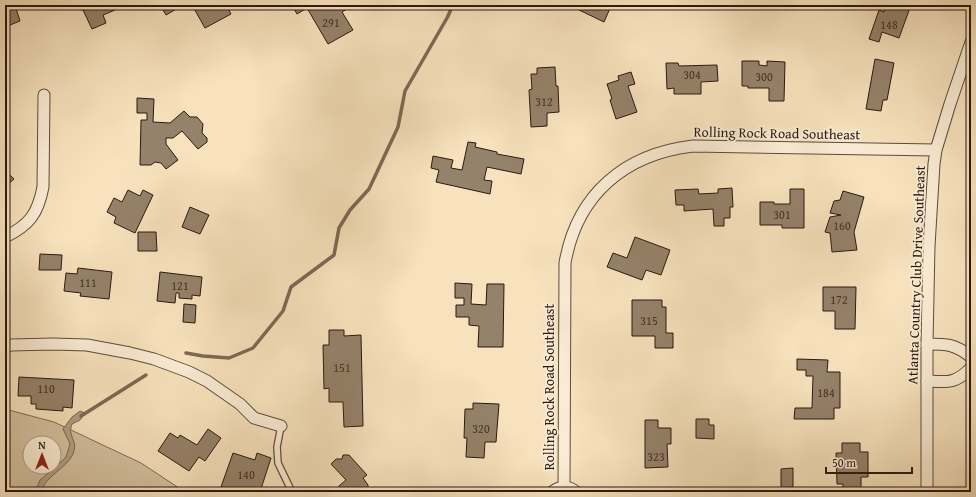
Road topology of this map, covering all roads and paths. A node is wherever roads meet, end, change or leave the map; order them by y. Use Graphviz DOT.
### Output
graph roads {
  1 [pos="971,42"];
  2 [pos="44,95"];
  3 [pos="936,150"];
  4 [pos="5,237"];
  5 [pos="927,344"];
  6 [pos="5,347"];
  7 [pos="971,357"];
  8 [pos="971,368"];
  9 [pos="927,382"];
  10 [pos="281,426"];
  11 [pos="564,486"];
  12 [pos="292,492"];
  13 [pos="552,492"];
  14 [pos="576,492"];
  15 [pos="928,492"];
  1 -- 3 [label="street, Atlanta Country Club Drive Southeast"];
  2 -- 4 [label="street"];
  3 -- 5 [label="street, Atlanta Country Club Drive Southeast"];
  3 -- 11 [label="street, Rolling Rock Road Southeast"];
  5 -- 7 [label="street"];
  5 -- 9 [label="street, Atlanta Country Club Drive Southeast"];
  6 -- 10 [label="street"];
  8 -- 9 [label="street"];
  9 -- 15 [label="street, Atlanta Country Club Drive Southeast"];
  10 -- 12 [label="lane"];
  11 -- 13 [label="street, Rolling Rock Road Southeast"];
  11 -- 14 [label="street, Rolling Rock Road Southeast"];
}
